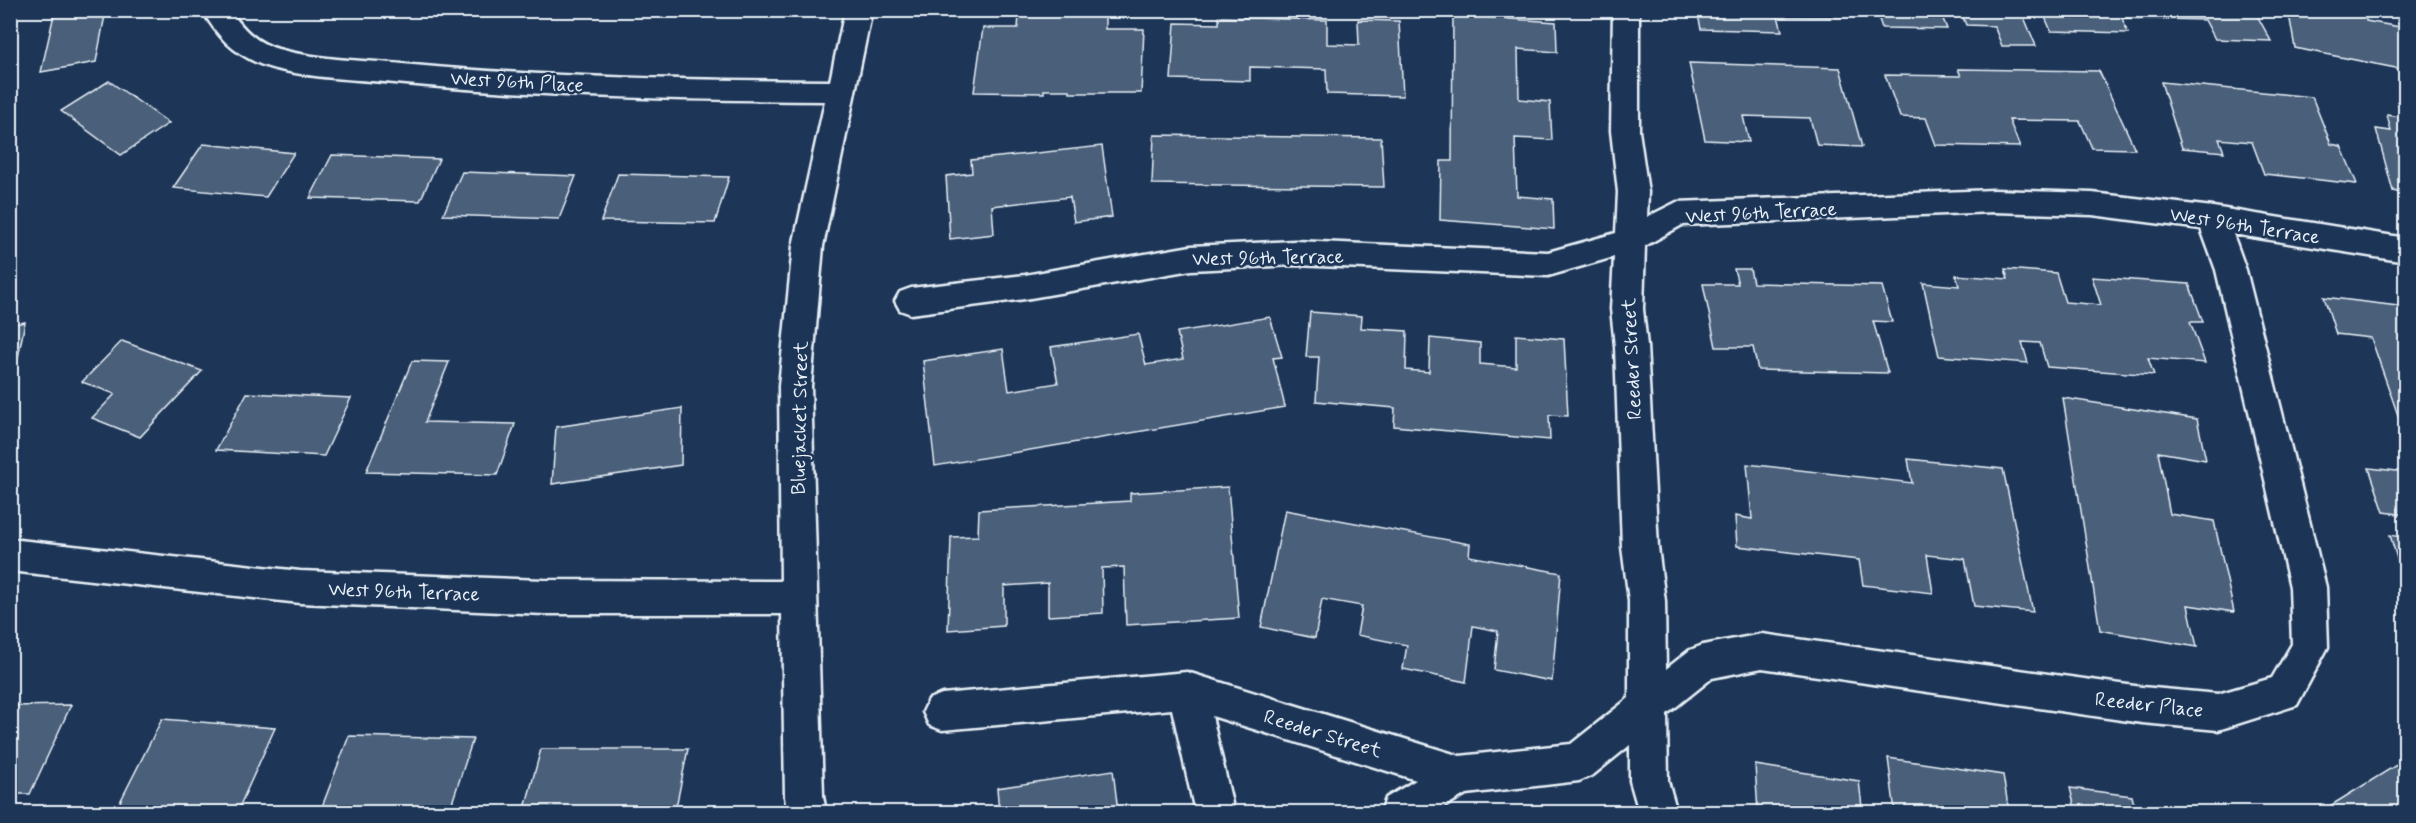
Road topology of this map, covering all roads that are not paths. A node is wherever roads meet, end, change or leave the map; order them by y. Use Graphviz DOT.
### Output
graph roads {
  1 [pos="215,10"];
  2 [pos="859,10"];
  3 [pos="1626,10"];
  4 [pos="839,91"];
  5 [pos="2213,219"];
  6 [pos="1629,241"];
  7 [pos="2406,250"];
  8 [pos="911,301"];
  9 [pos="10,555"];
  10 [pos="800,598"];
  11 [pos="1186,690"];
  12 [pos="1649,707"];
  13 [pos="942,712"];
  14 [pos="1460,775"];
  15 [pos="803,807"];
  16 [pos="1214,813"];
  17 [pos="1400,813"];
  18 [pos="1658,813"];
  1 -- 4 [label="street, West 96th Place"];
  2 -- 4 [label="street, Bluejacket Street"];
  3 -- 6 [label="street, Reeder Street"];
  4 -- 10 [label="street, Bluejacket Street"];
  5 -- 6 [label="street, West 96th Terrace"];
  5 -- 7 [label="street, West 96th Terrace"];
  5 -- 12 [label="street, Reeder Place"];
  6 -- 8 [label="street, West 96th Terrace"];
  6 -- 12 [label="street, Reeder Street"];
  9 -- 10 [label="street, West 96th Terrace"];
  10 -- 15 [label="street, Bluejacket Street"];
  11 -- 13 [label="street, Reeder Street"];
  11 -- 14 [label="street, Reeder Street"];
  11 -- 16 [label="street"];
  12 -- 14 [label="street, Reeder Street"];
  12 -- 18 [label="street, Reeder Street"];
  14 -- 17 [label="street, Reeder Street"];
}
